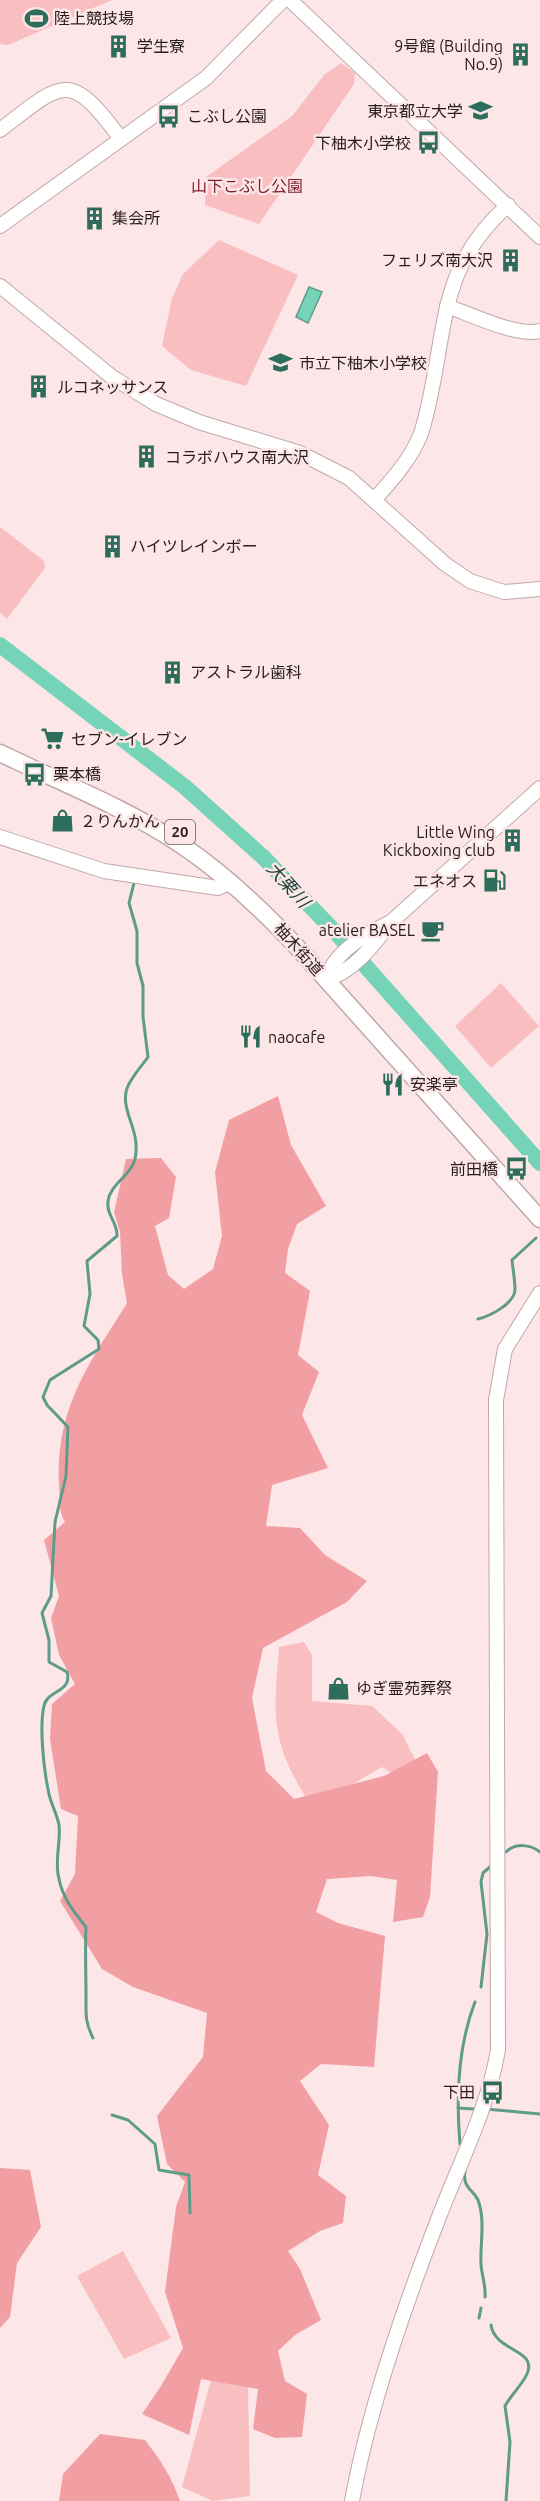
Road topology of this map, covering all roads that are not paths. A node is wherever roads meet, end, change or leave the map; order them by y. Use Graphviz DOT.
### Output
graph roads {
  1 [pos="283,0"];
  2 [pos="290,0"];
  3 [pos="0,130"];
  4 [pos="122,139"];
  5 [pos="508,205"];
  6 [pos="0,226"];
  7 [pos="540,237"];
  8 [pos="0,286"];
  9 [pos="447,306"];
  10 [pos="540,331"];
  11 [pos="375,499"];
  12 [pos="540,589"];
  13 [pos="0,741"];
  14 [pos="0,753"];
  15 [pos="540,788"];
  16 [pos="0,837"];
  17 [pos="231,882"];
  18 [pos="331,974"];
  19 [pos="540,1203"];
  20 [pos="540,1219"];
  21 [pos="540,1293"];
  22 [pos="352,2501"];
  1 -- 4 [label="street"];
  2 -- 5 [label="street"];
  3 -- 4 [label="street"];
  4 -- 6 [label="street"];
  5 -- 7 [label="street"];
  5 -- 9 [label="street"];
  8 -- 11 [label="street"];
  9 -- 10 [label="street"];
  9 -- 11 [label="street"];
  11 -- 12 [label="street"];
  13 -- 18 [label="main road, 柚木街道 / 20"];
  14 -- 17 [label="main road, 柚木街道 / 20"];
  15 -- 18 [label="street"];
  16 -- 17 [label="street"];
  17 -- 18 [label="main road, 柚木街道 / 20"];
  18 -- 19 [label="main road, 柚木街道 / 20"];
  18 -- 20 [label="main road, 柚木街道 / 20"];
  21 -- 22 [label="street"];
}
